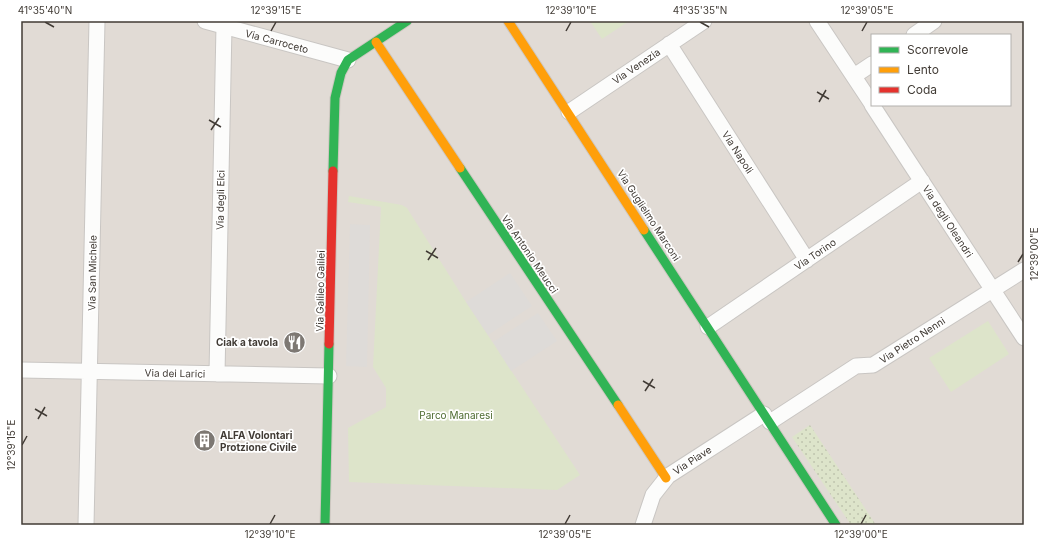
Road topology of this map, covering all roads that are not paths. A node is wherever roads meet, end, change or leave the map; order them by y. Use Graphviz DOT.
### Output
graph roads {
  1 [pos="97,21"];
  2 [pos="205,21"];
  3 [pos="407,21"];
  4 [pos="508,21"];
  5 [pos="704,21"];
  6 [pos="817,21"];
  7 [pos="934,21"];
  8 [pos="224,26"];
  9 [pos="915,34"];
  10 [pos="376,42"];
  11 [pos="669,44"];
  12 [pos="348,60"];
  13 [pos="871,65"];
  14 [pos="854,76"];
  15 [pos="871,103"];
  16 [pos="873,106"];
  17 [pos="569,112"];
  18 [pos="922,181"];
  19 [pos="807,260"];
  20 [pos="1024,270"];
  21 [pos="992,289"];
  22 [pos="708,327"];
  23 [pos="1024,338"];
  24 [pos="21,370"];
  25 [pos="90,372"];
  26 [pos="217,374"];
  27 [pos="329,376"];
  28 [pos="766,418"];
  29 [pos="666,478"];
  30 [pos="86,525"];
  31 [pos="325,525"];
  32 [pos="643,525"];
  33 [pos="836,525"];
  1 -- 25 [label="street, Via San Michele"];
  2 -- 8 [label="street, Via Carroceto"];
  3 -- 10 [label="street"];
  4 -- 17 [label="street, Via Guglielmo Marconi"];
  5 -- 11 [label="street, Via Venezia"];
  6 -- 14 [label="street, Via degli Oleandri"];
  7 -- 9 [label="street"];
  8 -- 12 [label="street, Via Carroceto"];
  8 -- 26 [label="street, Via degli Elci"];
  10 -- 12 [label="street"];
  10 -- 29 [label="street, Via Antonio Meucci"];
  11 -- 17 [label="street, Via Venezia"];
  11 -- 19 [label="street, Via Napoli"];
  12 -- 27 [label="street, Via Galileo Galilei"];
  13 -- 14 [label="street"];
  14 -- 15 [label="street, Via degli Oleandri"];
  16 -- 18 [label="street, Via degli Oleandri"];
  17 -- 22 [label="street, Via Guglielmo Marconi"];
  18 -- 19 [label="street, Via Torino"];
  18 -- 21 [label="street, Via degli Oleandri"];
  19 -- 22 [label="street, Via Torino"];
  20 -- 21 [label="street, Via Pietro Nenni"];
  21 -- 23 [label="street, Via degli Oleandri"];
  21 -- 28 [label="street, Via Pietro Nenni"];
  22 -- 28 [label="street, Via Guglielmo Marconi"];
  24 -- 25 [label="street, Via dei Larici"];
  25 -- 26 [label="street, Via dei Larici"];
  25 -- 30 [label="street, Via San Michele"];
  26 -- 27 [label="street, Via dei Larici"];
  27 -- 31 [label="street, Via Galileo Galilei"];
  28 -- 29 [label="street, Via Piave"];
  28 -- 33 [label="street, Via Guglielmo Marconi"];
  29 -- 32 [label="street, Via Piave"];
}
